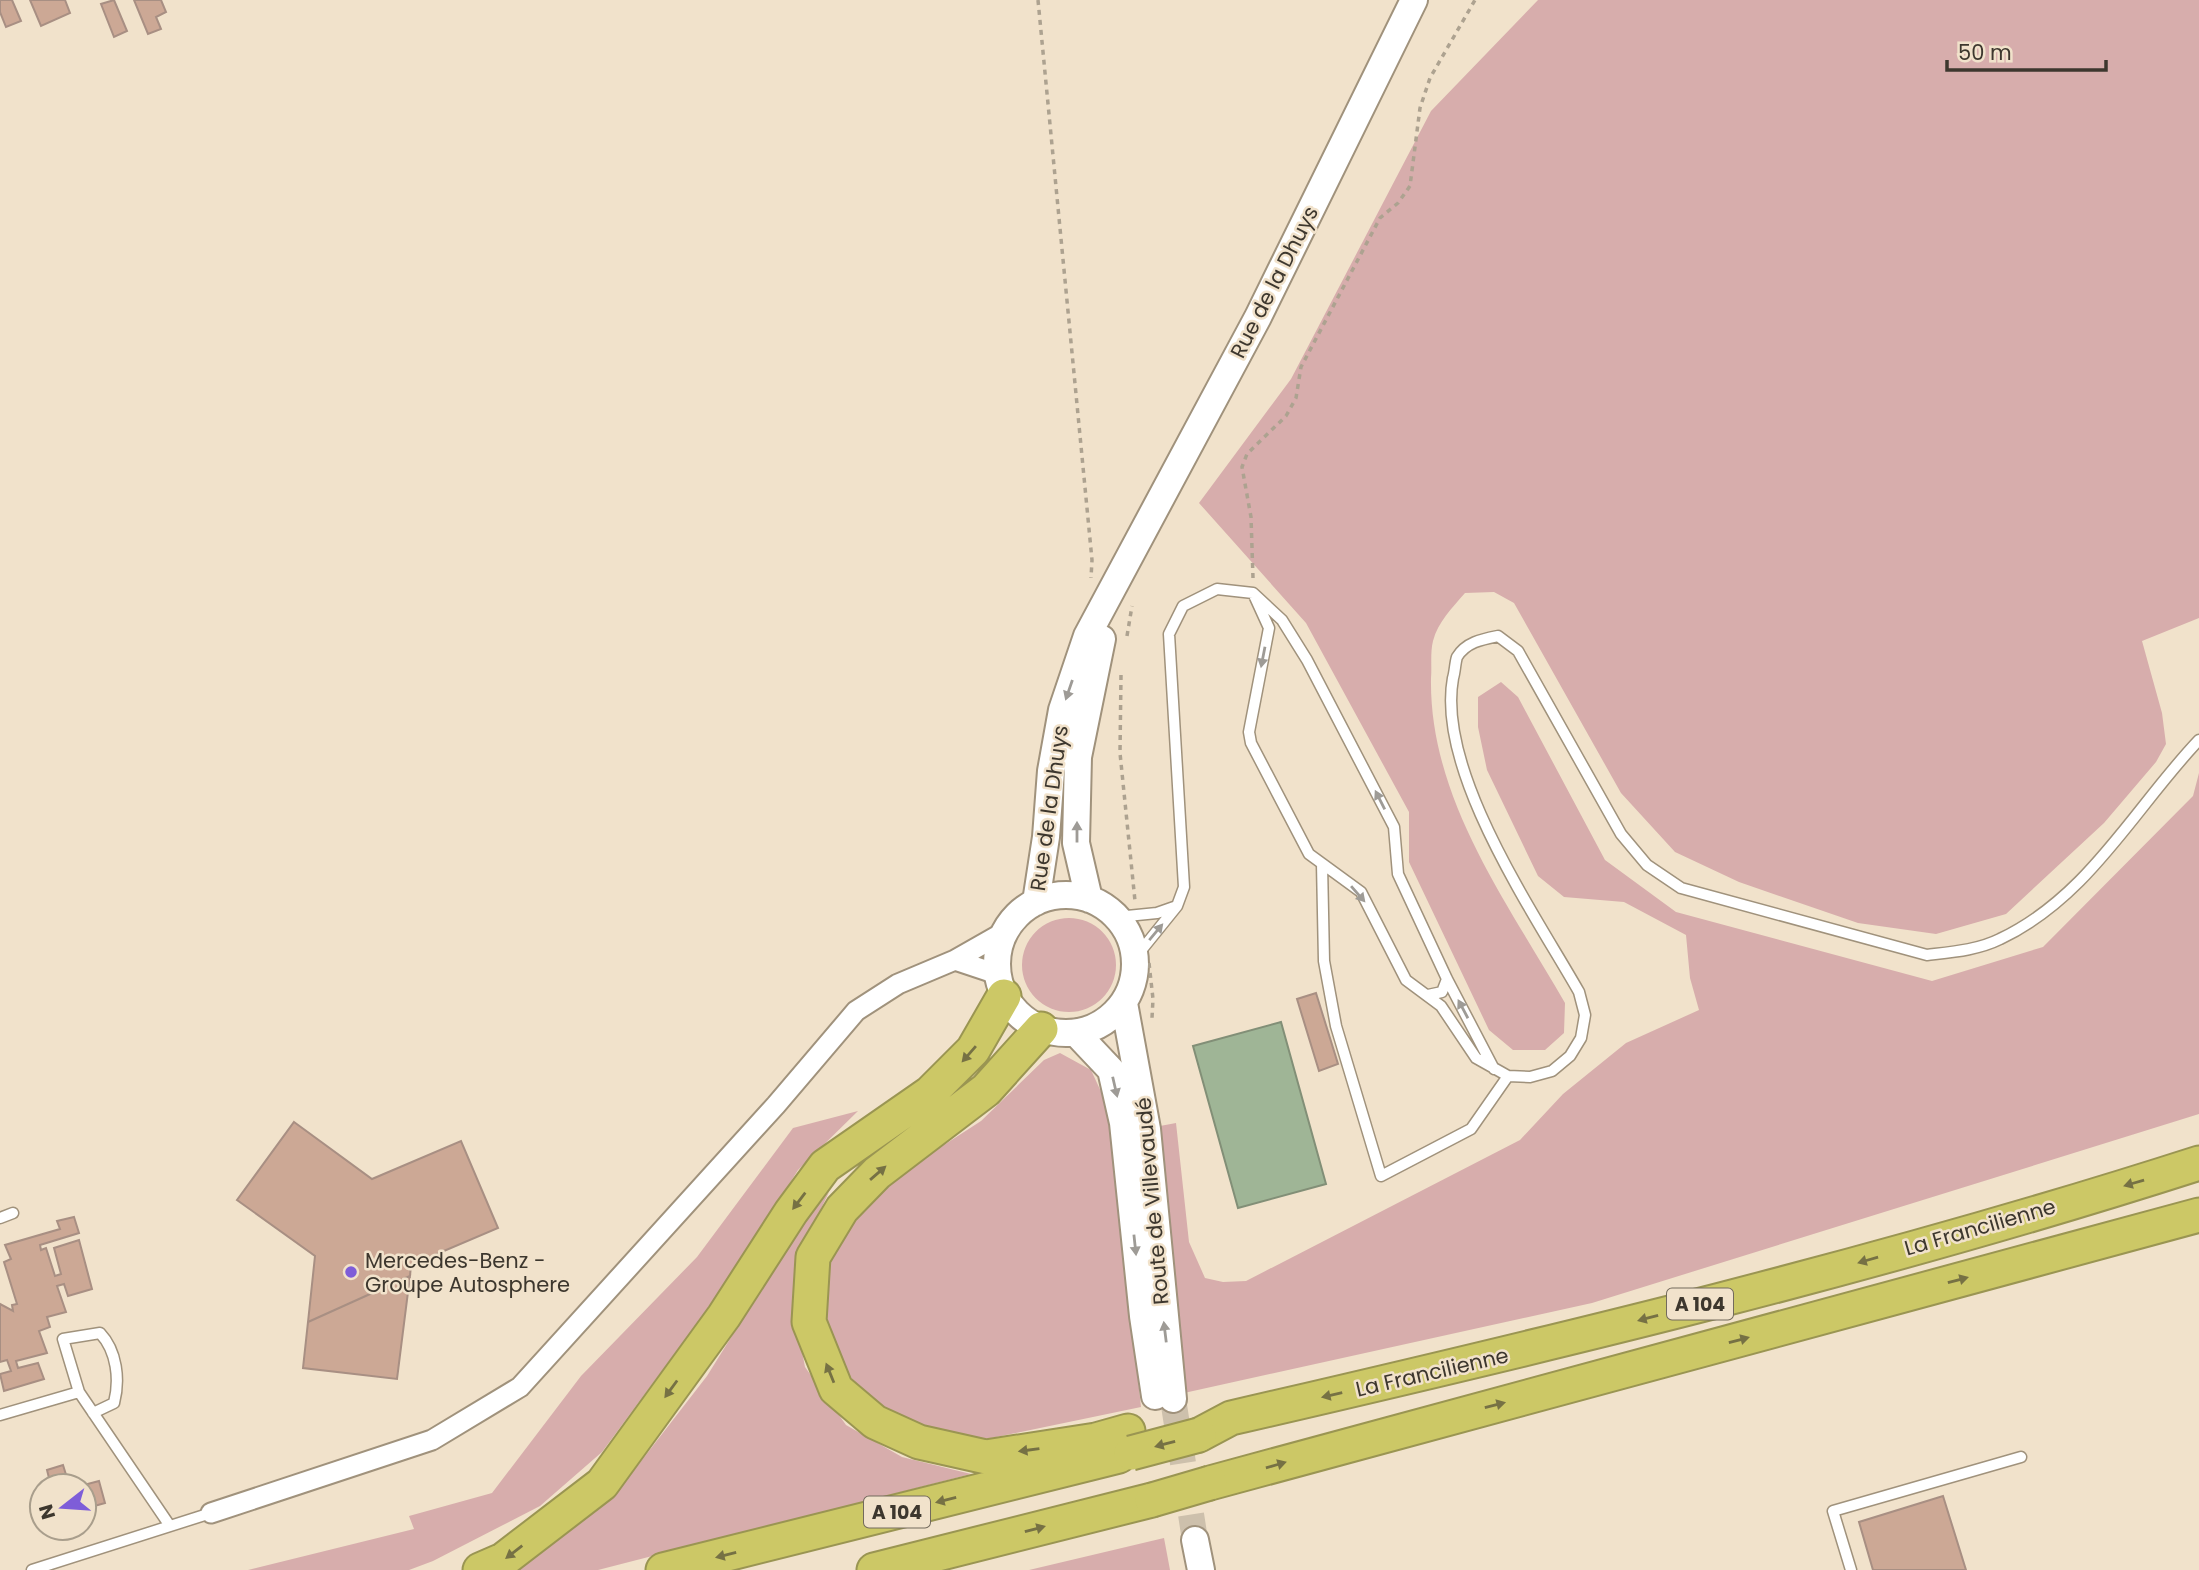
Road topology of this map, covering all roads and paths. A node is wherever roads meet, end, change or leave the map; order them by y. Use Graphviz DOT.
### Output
graph roads {
  1 [pos="1038,0"];
  2 [pos="1414,0"];
  3 [pos="1475,0"];
  4 [pos="1092,560"];
  5 [pos="1108,589"];
  6 [pos="1254,593"];
  7 [pos="1127,637"];
  8 [pos="1123,663"];
  9 [pos="2199,740"];
  10 [pos="1322,864"];
  11 [pos="1089,899"];
  12 [pos="1036,902"];
  13 [pos="1177,906"];
  14 [pos="1126,916"];
  15 [pos="1006,931"];
  16 [pos="1140,952"];
  17 [pos="955,960"];
  18 [pos="1447,979"];
  19 [pos="1001,985"];
  20 [pos="1428,995"];
  21 [pos="1124,1003"];
  22 [pos="1041,1029"];
  23 [pos="1076,1033"];
  24 [pos="1132,1038"];
  25 [pos="1494,1069"];
  26 [pos="1508,1076"];
  27 [pos="2199,1163"];
  28 [pos="13,1213"];
  29 [pos="2199,1215"];
  30 [pos="0,1218"];
  31 [pos="79,1392"];
  32 [pos="93,1413"];
  33 [pos="1181,1413"];
  34 [pos="0,1415"];
  35 [pos="1130,1442"];
  36 [pos="2021,1457"];
  37 [pos="211,1513"];
  38 [pos="170,1526"];
  39 [pos="935,1562"];
  40 [pos="32,1570"];
  41 [pos="480,1570"];
  42 [pos="663,1570"];
  43 [pos="874,1570"];
  44 [pos="1182,1570"];
  45 [pos="1201,1570"];
  46 [pos="1851,1570"];
  1 -- 4 [label="path"];
  2 -- 5 [label="street, Rue de la Dhuys"];
  3 -- 6 [label="path"];
  4 -- 5 [label="path"];
  4 -- 5 [label="path"];
  5 -- 7 [label="path"];
  11 -- 5 [label="street, Rue de la Dhuys, one-way"];
  5 -- 12 [label="street, Rue de la Dhuys, one-way"];
  6 -- 10 [label="lane, one-way"];
  6 -- 13 [label="lane"];
  18 -- 6 [label="lane, one-way"];
  8 -- 14 [label="path"];
  9 -- 26 [label="lane"];
  10 -- 20 [label="lane, one-way"];
  10 -- 26 [label="lane"];
  11 -- 12 [label="street"];
  11 -- 14 [label="street"];
  12 -- 15 [label="street"];
  13 -- 14 [label="lane"];
  16 -- 13 [label="lane, one-way"];
  14 -- 16 [label="street"];
  15 -- 17 [label="street"];
  15 -- 19 [label="street"];
  16 -- 21 [label="street"];
  16 -- 24 [label="path"];
  17 -- 19 [label="street"];
  17 -- 37 [label="street"];
  18 -- 20 [label="lane"];
  25 -- 18 [label="lane, one-way"];
  19 -- 22 [label="street"];
  19 -- 41 [label="highway, one-way"];
  20 -- 25 [label="lane"];
  21 -- 23 [label="street"];
  21 -- 24 [label="street, Route de Villevaudé"];
  22 -- 23 [label="street"];
  35 -- 22 [label="highway, one-way"];
  23 -- 33 [label="street, Route de Villevaudé, one-way"];
  33 -- 24 [label="street, Route de Villevaudé, one-way"];
  25 -- 26 [label="lane"];
  27 -- 33 [label="highway, La Francilienne / A 104, one-way"];
  28 -- 30 [label="lane"];
  39 -- 29 [label="highway, A 104, one-way, bridge"];
  31 -- 32 [label="lane"];
  31 -- 32 [label="lane"];
  31 -- 34 [label="lane"];
  32 -- 38 [label="lane"];
  33 -- 35 [label="highway, one-way"];
  35 -- 42 [label="highway, A 104, one-way"];
  36 -- 46 [label="lane"];
  37 -- 38 [label="lane"];
  38 -- 40 [label="lane"];
  39 -- 43 [label="highway, A 104"];
  44 -- 45 [label="street"];
}
